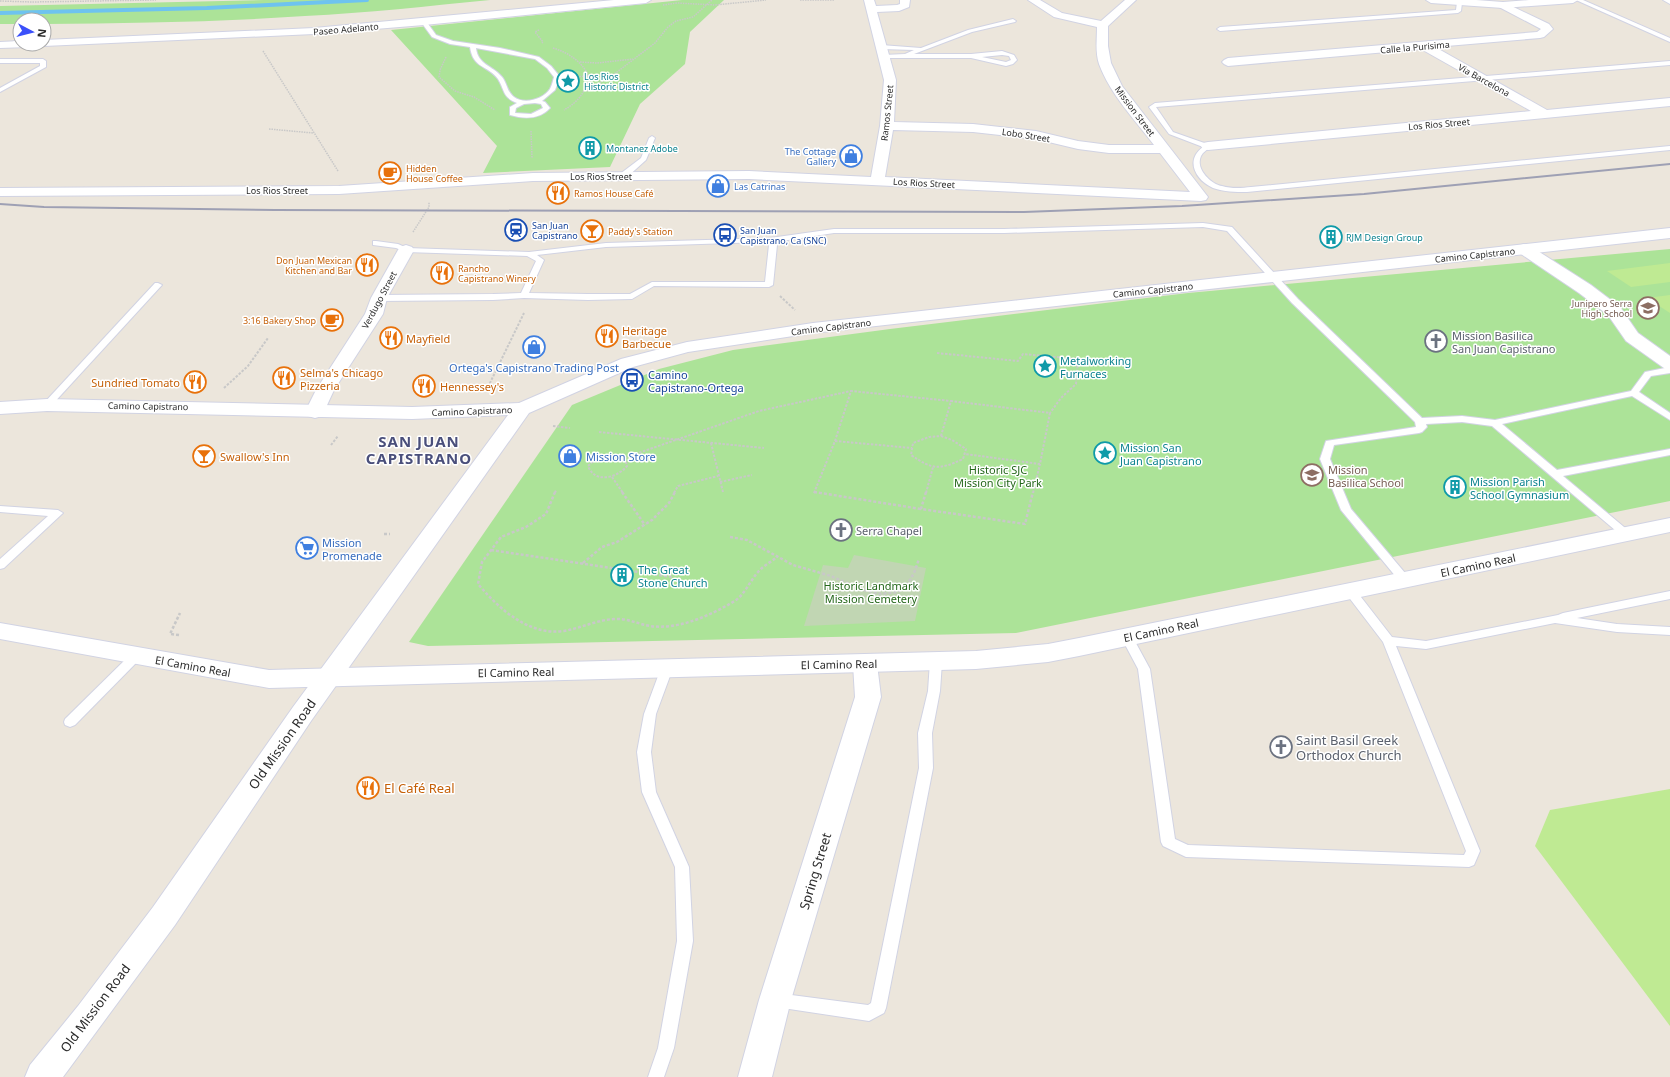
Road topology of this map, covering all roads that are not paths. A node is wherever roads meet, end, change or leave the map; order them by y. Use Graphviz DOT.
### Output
graph roads {
  1 [pos="646,0"];
  2 [pos="905,0"];
  3 [pos="1033,0"];
  4 [pos="1131,0"];
  5 [pos="1431,0"];
  6 [pos="1573,0"];
  7 [pos="1579,0"];
  8 [pos="1459,3"];
  9 [pos="870,4"];
  10 [pos="1503,5"];
  11 [pos="1013,20"];
  12 [pos="424,22"];
  13 [pos="1103,25"];
  14 [pos="1220,29"];
  15 [pos="1670,40"];
  16 [pos="12,43"];
  17 [pos="52,43"];
  18 [pos="0,45"];
  19 [pos="473,46"];
  20 [pos="1424,46"];
  21 [pos="920,49"];
  22 [pos="883,52"];
  23 [pos="903,56"];
  24 [pos="971,56"];
  25 [pos="0,61"];
  26 [pos="9,61"];
  27 [pos="1228,62"];
  28 [pos="1670,63"];
  29 [pos="0,66"];
  30 [pos="1482,79"];
  31 [pos="0,90"];
  32 [pos="536,101"];
  33 [pos="524,102"];
  34 [pos="1670,102"];
  35 [pos="1545,114"];
  36 [pos="887,126"];
  37 [pos="652,138"];
  38 [pos="1208,146"];
  39 [pos="1670,148"];
  40 [pos="1164,149"];
  41 [pos="623,176"];
  42 [pos="877,181"];
  43 [pos="0,192"];
  44 [pos="1201,197"];
  45 [pos="1670,233"];
  46 [pos="770,240"];
  47 [pos="376,244"];
  48 [pos="1524,249"];
  49 [pos="406,250"];
  50 [pos="529,254"];
  51 [pos="1273,277"];
  52 [pos="158,285"];
  53 [pos="524,295"];
  54 [pos="379,298"];
  55 [pos="1670,364"];
  56 [pos="1670,370"];
  57 [pos="1634,393"];
  58 [pos="47,405"];
  59 [pos="0,408"];
  60 [pos="522,409"];
  61 [pos="315,412"];
  62 [pos="1670,417"];
  63 [pos="1420,421"];
  64 [pos="1495,423"];
  65 [pos="1670,452"];
  66 [pos="1555,474"];
  67 [pos="0,509"];
  68 [pos="1670,525"];
  69 [pos="1626,534"];
  70 [pos="0,565"];
  71 [pos="1404,580"];
  72 [pos="1350,591"];
  73 [pos="1670,595"];
  74 [pos="1555,619"];
  75 [pos="0,631"];
  76 [pos="1670,631"];
  77 [pos="1127,637"];
  78 [pos="1388,641"];
  79 [pos="136,656"];
  80 [pos="936,662"];
  81 [pos="865,664"];
  82 [pos="667,668"];
  83 [pos="329,676"];
  84 [pos="70,722"];
  85 [pos="775,1000"];
  86 [pos="42,1077"];
  87 [pos="656,1077"];
  88 [pos="754,1077"];
  1 -- 12 [label="street, Paseo Adelanto"];
  2 -- 9 [label="street"];
  3 -- 13 [label="street"];
  4 -- 13 [label="street"];
  5 -- 8 [label="street"];
  6 -- 10 [label="street"];
  7 -- 15 [label="lane"];
  8 -- 10 [label="street"];
  8 -- 14 [label="lane"];
  9 -- 22 [label="street, Ramos Street"];
  10 -- 20 [label="street, Calle la Purisima"];
  11 -- 21 [label="lane"];
  12 -- 17 [label="street, Paseo Adelanto"];
  12 -- 19 [label="lane"];
  13 -- 40 [label="street, Mission Street"];
  16 -- 18 [label="street"];
  19 -- 32 [label="lane"];
  19 -- 33 [label="lane"];
  20 -- 27 [label="street, Calle la Purisima"];
  20 -- 30 [label="street, Via Barcelona"];
  21 -- 22 [label="lane"];
  21 -- 23 [label="lane"];
  22 -- 23 [label="lane"];
  22 -- 36 [label="street, Ramos Street"];
  23 -- 24 [label="lane"];
  24 -- 24 [label="lane"];
  25 -- 26 [label="lane"];
  26 -- 29 [label="lane"];
  26 -- 31 [label="lane"];
  28 -- 30 [label="lane"];
  30 -- 35 [label="street, Via Barcelona"];
  30 -- 38 [label="lane"];
  32 -- 33 [label="lane"];
  32 -- 33 [label="lane"];
  34 -- 35 [label="street, Los Rios Street"];
  35 -- 38 [label="street, Los Rios Street"];
  36 -- 40 [label="street, Lobo Street"];
  36 -- 42 [label="street, Ramos Street"];
  37 -- 41 [label="lane"];
  38 -- 39 [label="lane"];
  40 -- 44 [label="street, Mission Street"];
  41 -- 42 [label="street, Los Rios Street"];
  41 -- 43 [label="street, Los Rios Street"];
  42 -- 44 [label="street, Los Rios Street"];
  45 -- 48 [label="street, Camino Capistrano"];
  46 -- 50 [label="lane"];
  46 -- 51 [label="lane"];
  46 -- 53 [label="lane"];
  47 -- 49 [label="lane"];
  48 -- 51 [label="street, Camino Capistrano"];
  48 -- 55 [label="street"];
  49 -- 50 [label="lane"];
  49 -- 54 [label="street, Verdugo Street"];
  50 -- 53 [label="lane"];
  51 -- 60 [label="street, Camino Capistrano"];
  51 -- 63 [label="lane"];
  52 -- 58 [label="lane"];
  53 -- 54 [label="lane"];
  54 -- 61 [label="street, Verdugo Street"];
  56 -- 57 [label="lane"];
  57 -- 62 [label="lane"];
  57 -- 64 [label="lane"];
  58 -- 59 [label="street, Camino Capistrano"];
  58 -- 61 [label="street, Camino Capistrano"];
  60 -- 61 [label="street, Camino Capistrano"];
  60 -- 83 [label="street, Old Mission Road"];
  63 -- 64 [label="lane"];
  63 -- 71 [label="lane"];
  64 -- 66 [label="lane"];
  65 -- 66 [label="lane"];
  66 -- 69 [label="lane"];
  67 -- 70 [label="lane"];
  68 -- 69 [label="street, El Camino Real"];
  69 -- 71 [label="street, El Camino Real"];
  71 -- 72 [label="street, El Camino Real"];
  72 -- 77 [label="street, El Camino Real"];
  72 -- 78 [label="lane"];
  73 -- 74 [label="lane"];
  74 -- 76 [label="lane"];
  74 -- 78 [label="lane"];
  75 -- 79 [label="street, El Camino Real"];
  77 -- 78 [label="lane"];
  77 -- 80 [label="street, El Camino Real"];
  79 -- 83 [label="street, El Camino Real"];
  79 -- 84 [label="lane"];
  80 -- 81 [label="street, El Camino Real"];
  80 -- 85 [label="lane"];
  81 -- 82 [label="street, El Camino Real"];
  81 -- 85 [label="street, Spring Street"];
  82 -- 83 [label="street, El Camino Real"];
  82 -- 87 [label="lane"];
  83 -- 86 [label="street, Old Mission Road"];
  85 -- 88 [label="street, Spring Street"];
}
